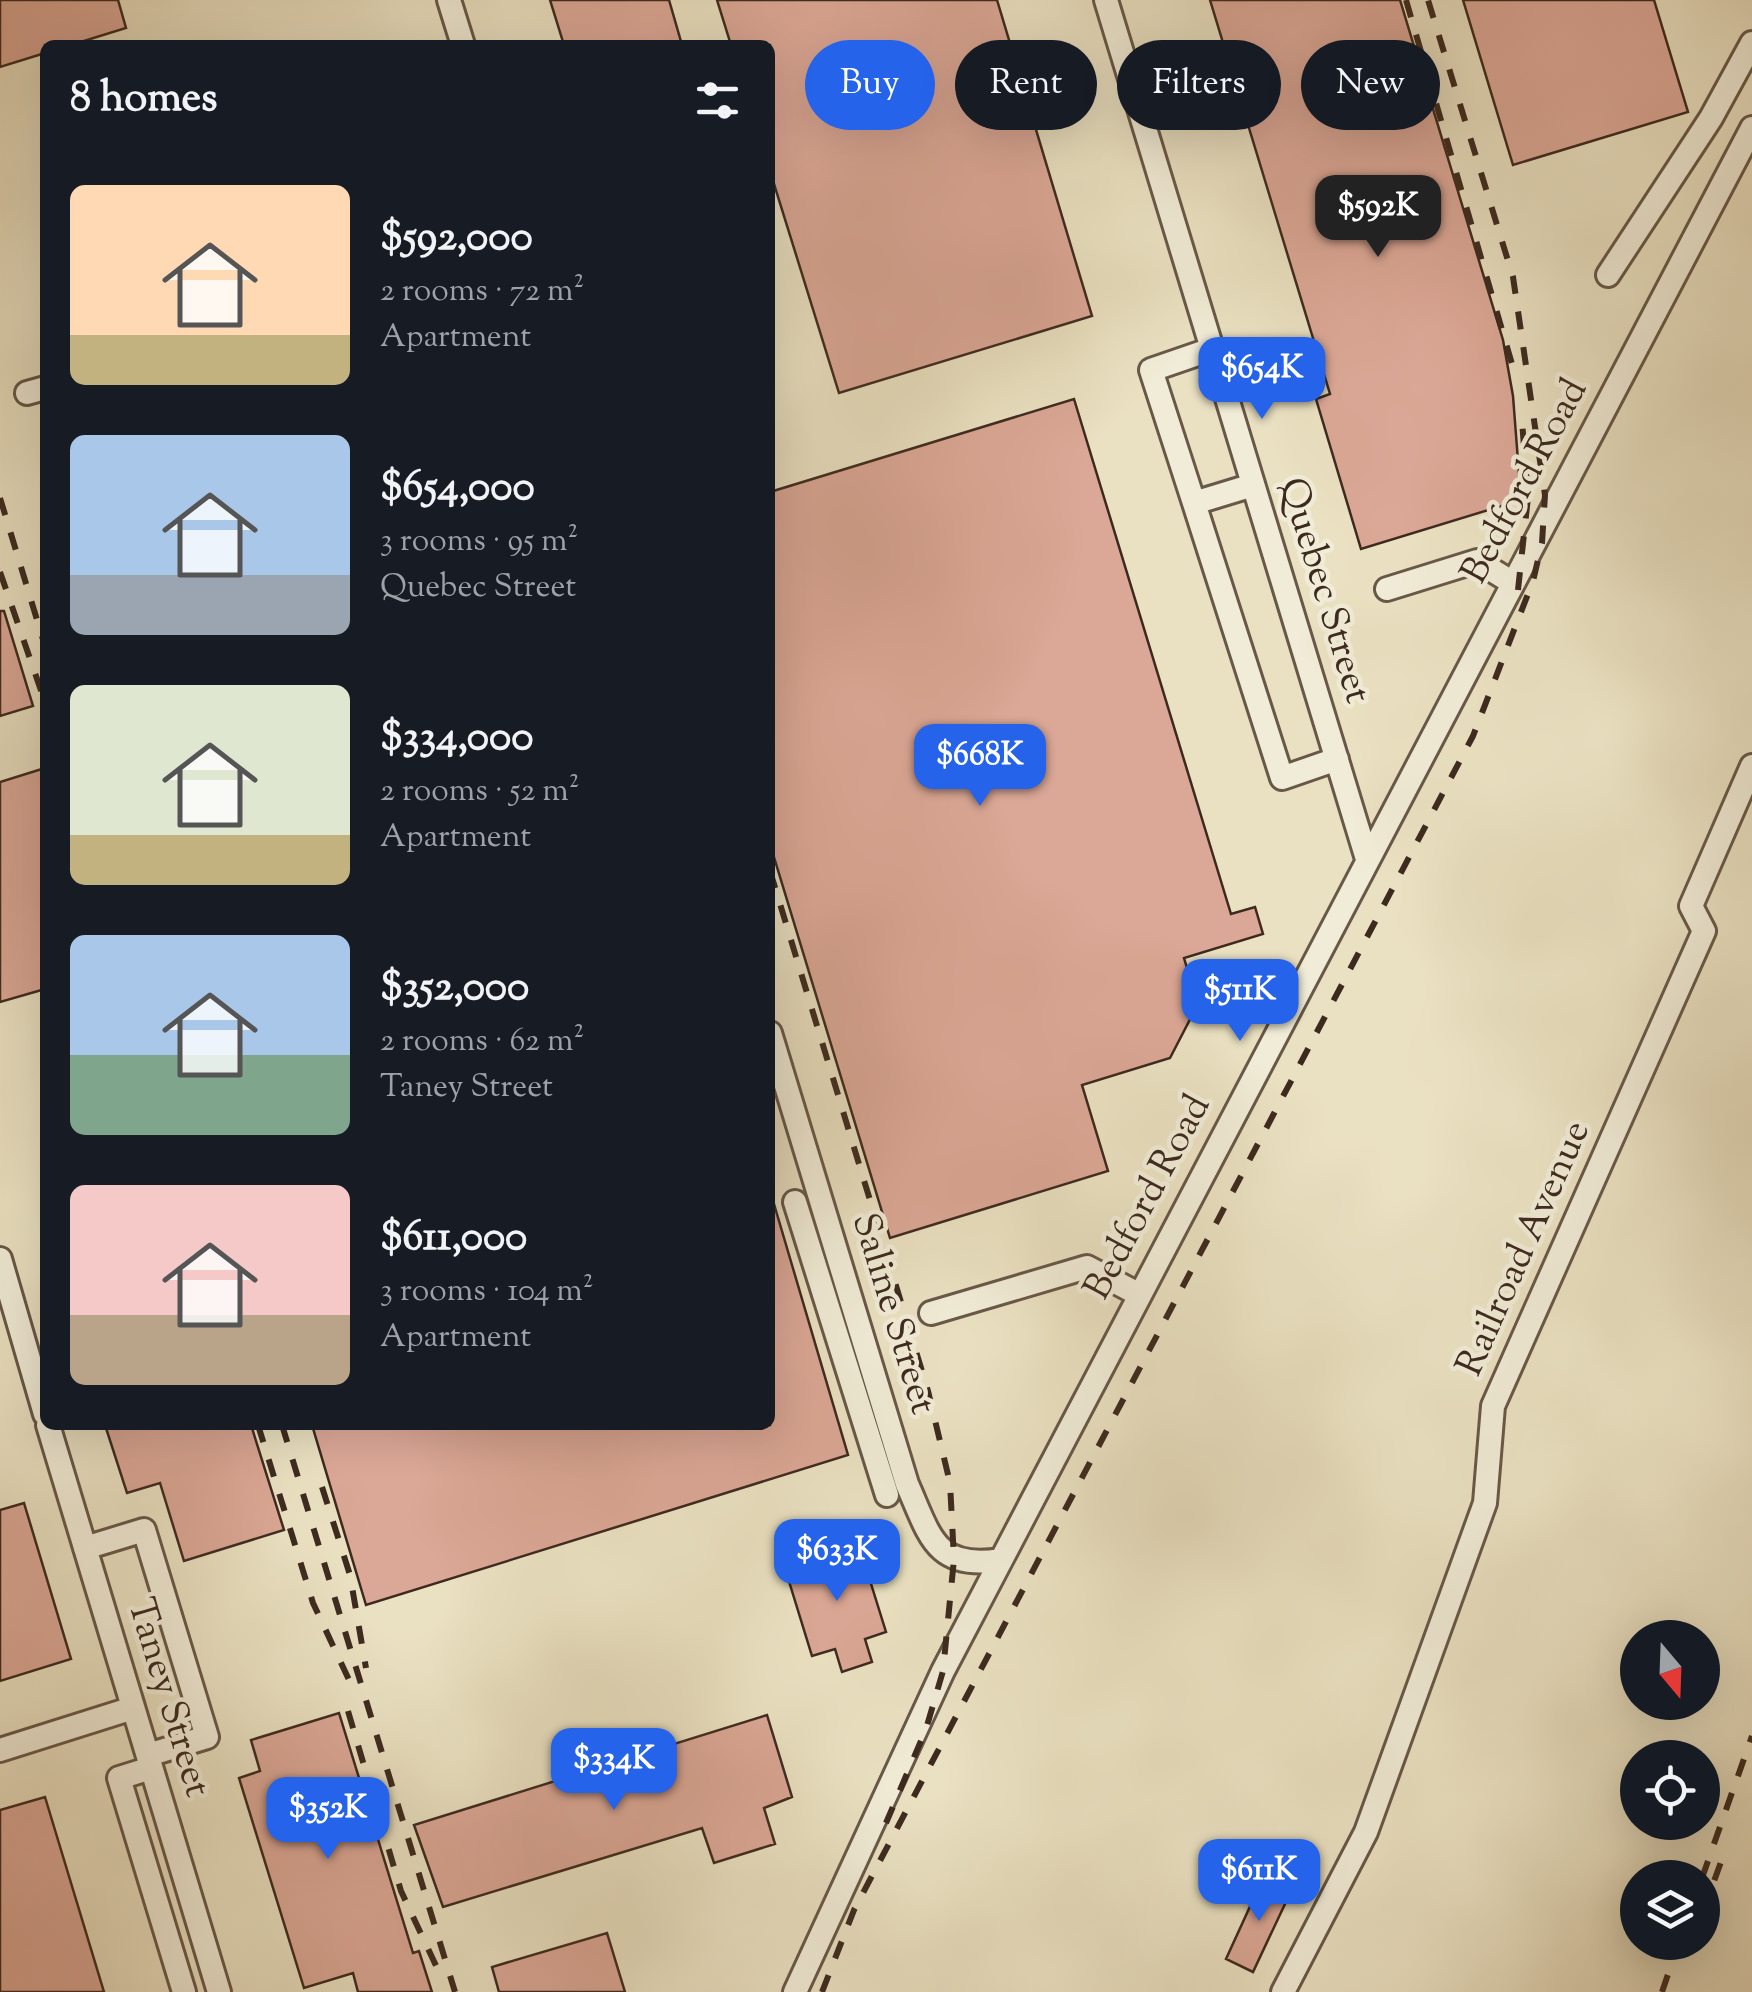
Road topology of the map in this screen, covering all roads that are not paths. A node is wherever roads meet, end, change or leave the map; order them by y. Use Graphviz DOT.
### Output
graph roads {
  1 [pos="449,0"];
  2 [pos="1106,0"];
  3 [pos="461,40"];
  4 [pos="1752,43"];
  5 [pos="1752,128"];
  6 [pos="1608,275"];
  7 [pos="1212,349"];
  8 [pos="1253,484"];
  9 [pos="1194,503"];
  10 [pos="1513,582"];
  11 [pos="1387,589"];
  12 [pos="1337,759"];
  13 [pos="1752,766"];
  14 [pos="1367,858"];
  15 [pos="775,1050"];
  16 [pos="795,1202"];
  17 [pos="0,1259"];
  18 [pos="1138,1294"];
  19 [pos="852,1304"];
  20 [pos="829,1311"];
  21 [pos="932,1312"];
  22 [pos="40,1397"];
  23 [pos="50,1430"];
  24 [pos="887,1495"];
  25 [pos="85,1548"];
  26 [pos="1000,1560"];
  27 [pos="133,1708"];
  28 [pos="0,1750"];
  29 [pos="150,1761"];
  30 [pos="176,1848"];
  31 [pos="144,1858"];
  32 [pos="186,1880"];
  33 [pos="154,1890"];
  34 [pos="217,1984"];
  35 [pos="183,1988"];
  36 [pos="795,1992"];
  37 [pos="1282,1992"];
  1 -- 3 [label="street"];
  2 -- 7 [label="street, Quebec Street"];
  4 -- 6 [label="street"];
  5 -- 10 [label="street, Bedford Road"];
  7 -- 8 [label="street, Quebec Street"];
  7 -- 9 [label="street"];
  8 -- 9 [label="street"];
  8 -- 12 [label="street, Quebec Street"];
  9 -- 12 [label="street"];
  10 -- 11 [label="street"];
  10 -- 14 [label="street, Bedford Road"];
  12 -- 14 [label="street, Quebec Street"];
  13 -- 37 [label="street, Railroad Avenue"];
  14 -- 18 [label="street, Bedford Road"];
  15 -- 19 [label="street, Saline Street"];
  16 -- 20 [label="street"];
  17 -- 22 [label="street"];
  18 -- 21 [label="street"];
  18 -- 26 [label="street, Bedford Road"];
  19 -- 20 [label="street"];
  19 -- 26 [label="street, Saline Street"];
  20 -- 24 [label="street"];
  23 -- 25 [label="street, Taney Street"];
  25 -- 27 [label="street, Taney Street"];
  25 -- 29 [label="street"];
  26 -- 36 [label="street, Bedford Road"];
  27 -- 28 [label="street"];
  27 -- 29 [label="street, Taney Street"];
  29 -- 30 [label="street, Taney Street"];
  29 -- 31 [label="street"];
  30 -- 31 [label="street"];
  30 -- 32 [label="street, Taney Street"];
  31 -- 33 [label="street"];
  32 -- 33 [label="street"];
  32 -- 34 [label="street, Taney Street"];
  33 -- 35 [label="street"];
  34 -- 35 [label="street"];
}
